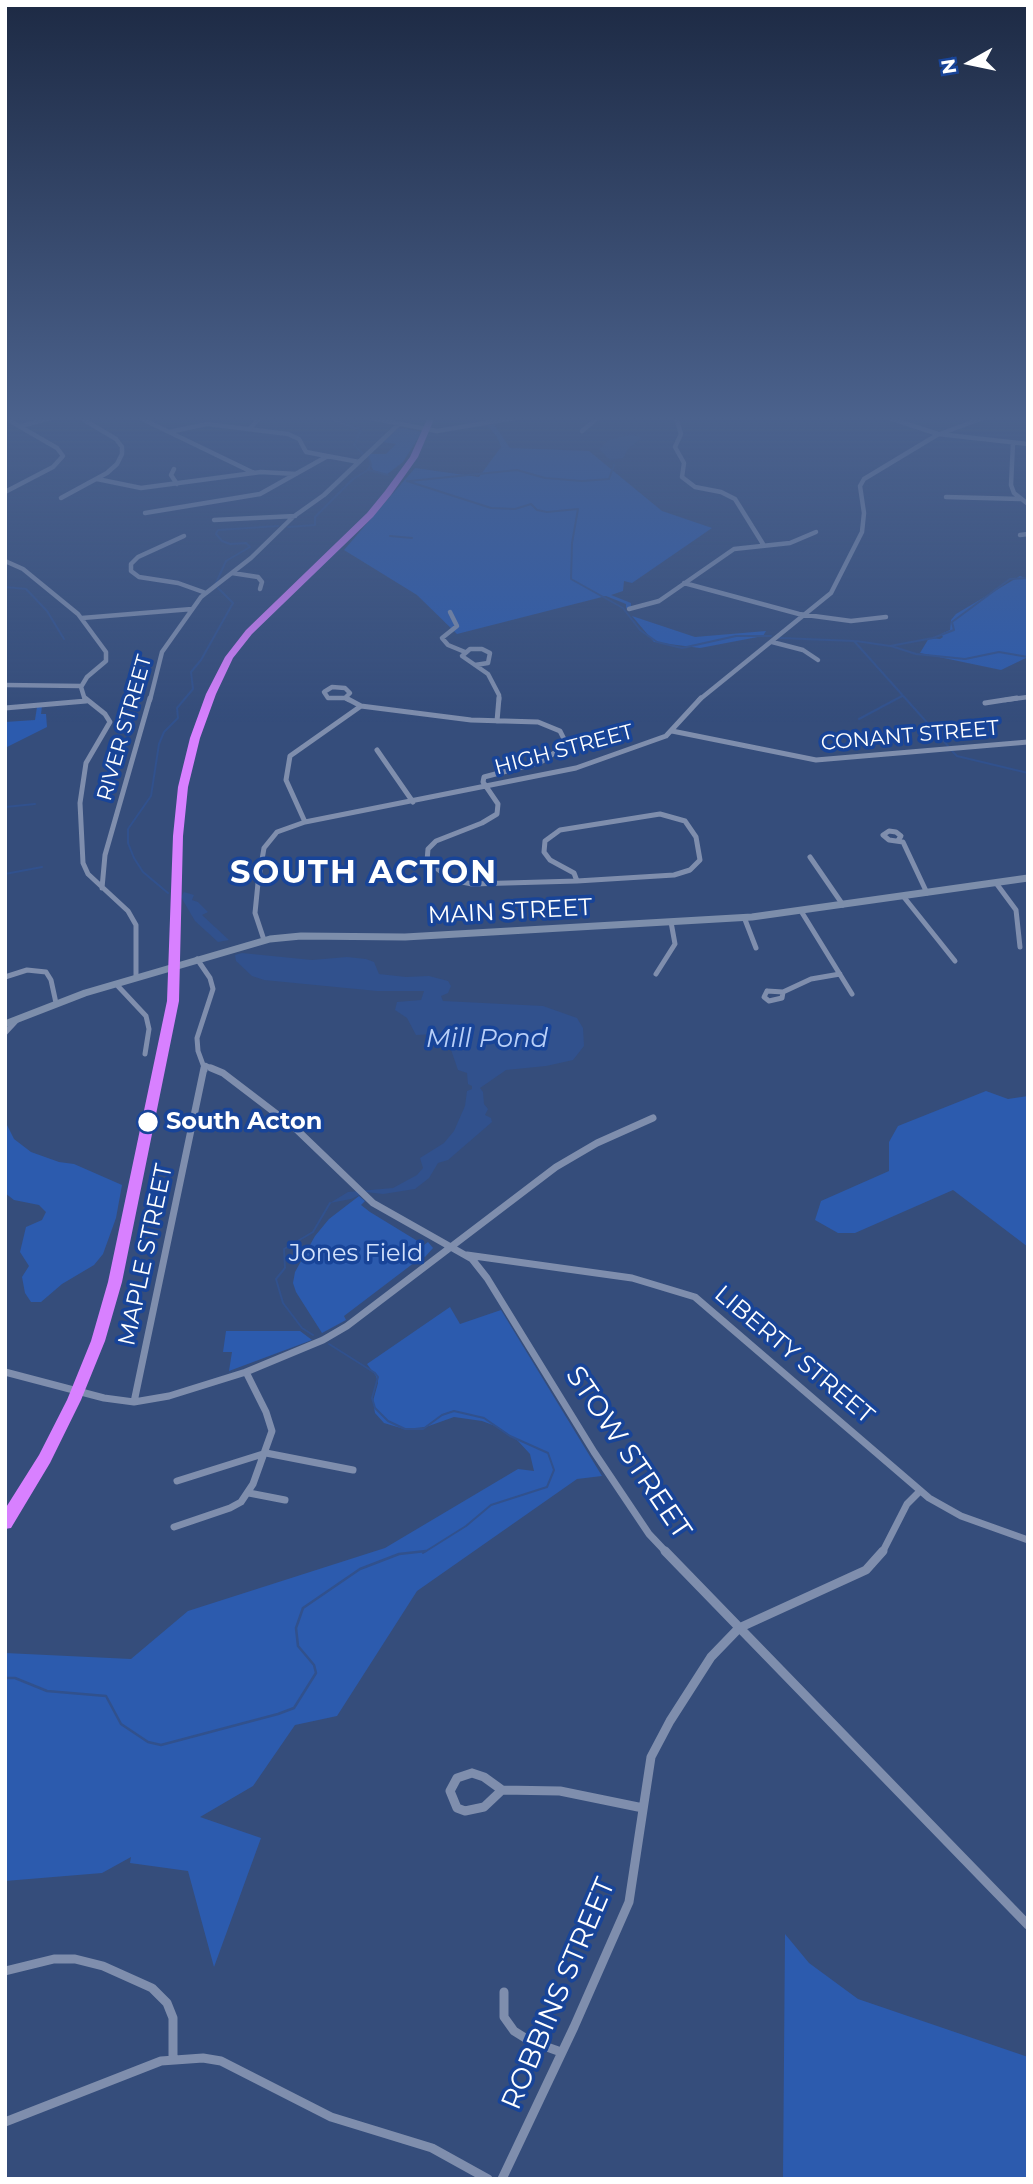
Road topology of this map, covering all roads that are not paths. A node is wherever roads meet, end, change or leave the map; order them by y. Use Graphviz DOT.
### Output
graph roads {
  1 [pos="236,519"];
  2 [pos="292,519"];
  3 [pos="747,519"];
  4 [pos="863,519"];
  5 [pos="214,520"];
  6 [pos="816,532"];
  7 [pos="1028,534"];
  8 [pos="1020,535"];
  9 [pos="184,536"];
  10 [pos="763,544"];
  11 [pos="5,561"];
  12 [pos="232,573"];
  13 [pos="684,583"];
  14 [pos="260,589"];
  15 [pos="206,593"];
  16 [pos="192,609"];
  17 [pos="629,609"];
  18 [pos="450,612"];
  19 [pos="806,615"];
  20 [pos="886,617"];
  21 [pos="82,618"];
  22 [pos="772,642"];
  23 [pos="466,652"];
  24 [pos="818,660"];
  25 [pos="488,663"];
  26 [pos="475,665"];
  27 [pos="488,674"];
  28 [pos="5,685"];
  29 [pos="81,686"];
  30 [pos="1028,697"];
  31 [pos="345,698"];
  32 [pos="86,701"];
  33 [pos="985,703"];
  34 [pos="361,706"];
  35 [pos="5,708"];
  36 [pos="497,721"];
  37 [pos="673,731"];
  38 [pos="1028,742"];
  39 [pos="377,750"];
  40 [pos="487,787"];
  41 [pos="413,802"];
  42 [pos="305,822"];
  43 [pos="899,839"];
  44 [pos="810,856"];
  45 [pos="1028,878"];
  46 [pos="577,881"];
  47 [pos="996,883"];
  48 [pos="102,888"];
  49 [pos="928,892"];
  50 [pos="904,896"];
  51 [pos="843,905"];
  52 [pos="801,911"];
  53 [pos="744,918"];
  54 [pos="671,922"];
  55 [pos="264,940"];
  56 [pos="1020,947"];
  57 [pos="756,948"];
  58 [pos="197,959"];
  59 [pos="956,961"];
  60 [pos="656,974"];
  61 [pos="840,974"];
  62 [pos="5,977"];
  63 [pos="136,977"];
  64 [pos="116,984"];
  65 [pos="783,992"];
  66 [pos="852,994"];
  67 [pos="56,1003"];
  68 [pos="19,1018"];
  69 [pos="5,1024"];
  70 [pos="5,1033"];
  71 [pos="145,1054"];
  72 [pos="205,1065"];
  73 [pos="653,1118"];
  74 [pos="449,1247"];
  75 [pos="467,1255"];
  76 [pos="5,1372"];
  77 [pos="246,1372"];
  78 [pos="134,1402"];
  79 [pos="266,1452"];
  80 [pos="354,1470"];
  81 [pos="177,1481"];
  82 [pos="920,1491"];
  83 [pos="249,1493"];
  84 [pos="285,1500"];
  85 [pos="174,1527"];
  86 [pos="1028,1540"];
  87 [pos="739,1628"];
  88 [pos="502,1790"];
  89 [pos="643,1808"];
  90 [pos="1028,1925"];
  91 [pos="5,1971"];
  92 [pos="504,1992"];
  93 [pos="561,2052"];
  94 [pos="173,2059"];
  95 [pos="5,2122"];
  96 [pos="488,2179"];
  97 [pos="502,2179"];
  1 -- 5 [label="street"];
  2 -- 12 [label="street, RIVER STREET"];
  3 -- 10 [label="street"];
  4 -- 19 [label="street, HIGH STREET"];
  6 -- 10 [label="street"];
  7 -- 8 [label="street"];
  9 -- 15 [label="street"];
  10 -- 13 [label="street"];
  11 -- 21 [label="street"];
  12 -- 14 [label="street"];
  12 -- 15 [label="street, RIVER STREET"];
  13 -- 17 [label="street"];
  13 -- 19 [label="street"];
  15 -- 16 [label="street, RIVER STREET"];
  16 -- 21 [label="street"];
  16 -- 48 [label="street, RIVER STREET"];
  18 -- 23 [label="street"];
  19 -- 20 [label="street"];
  19 -- 22 [label="street, HIGH STREET"];
  21 -- 29 [label="street"];
  22 -- 24 [label="street"];
  22 -- 37 [label="street, HIGH STREET"];
  23 -- 25 [label="street"];
  23 -- 26 [label="street"];
  25 -- 26 [label="street"];
  25 -- 27 [label="street"];
  26 -- 27 [label="street"];
  27 -- 36 [label="street"];
  28 -- 29 [label="street"];
  29 -- 32 [label="street"];
  30 -- 33 [label="street"];
  31 -- 31 [label="street"];
  31 -- 34 [label="street"];
  32 -- 35 [label="street"];
  32 -- 48 [label="street"];
  34 -- 36 [label="street"];
  34 -- 42 [label="street"];
  36 -- 40 [label="street"];
  37 -- 38 [label="street, CONANT STREET"];
  37 -- 40 [label="street, HIGH STREET"];
  39 -- 41 [label="street"];
  40 -- 41 [label="street, HIGH STREET"];
  40 -- 46 [label="street"];
  41 -- 42 [label="street, HIGH STREET"];
  42 -- 55 [label="street, HIGH STREET"];
  43 -- 49 [label="street"];
  44 -- 51 [label="street"];
  45 -- 47 [label="main road, MAIN STREET"];
  46 -- 46 [label="street"];
  47 -- 49 [label="main road, MAIN STREET"];
  47 -- 56 [label="street"];
  48 -- 63 [label="street"];
  49 -- 50 [label="main road, MAIN STREET"];
  50 -- 51 [label="main road, MAIN STREET"];
  50 -- 59 [label="street"];
  51 -- 52 [label="main road, MAIN STREET"];
  52 -- 53 [label="main road, MAIN STREET"];
  52 -- 61 [label="street"];
  53 -- 54 [label="main road, MAIN STREET"];
  53 -- 57 [label="street"];
  54 -- 55 [label="main road, MAIN STREET"];
  54 -- 60 [label="street"];
  55 -- 58 [label="main road, MAIN STREET"];
  58 -- 63 [label="main road, MAIN STREET"];
  58 -- 72 [label="street, MAPLE STREET"];
  61 -- 65 [label="street"];
  61 -- 66 [label="street"];
  62 -- 67 [label="street"];
  63 -- 64 [label="main road, MAIN STREET"];
  64 -- 67 [label="main road, MAIN STREET"];
  64 -- 71 [label="street"];
  67 -- 68 [label="main road, MAIN STREET"];
  68 -- 69 [label="main road, MAIN STREET"];
  68 -- 70 [label="street"];
  72 -- 74 [label="street, STOW STREET"];
  72 -- 78 [label="street, MAPLE STREET"];
  73 -- 74 [label="street"];
  74 -- 75 [label="street, STOW STREET"];
  74 -- 77 [label="street"];
  75 -- 82 [label="street, LIBERTY STREET"];
  75 -- 87 [label="street, STOW STREET"];
  76 -- 78 [label="street"];
  77 -- 78 [label="street"];
  77 -- 79 [label="street"];
  79 -- 80 [label="street"];
  79 -- 81 [label="street"];
  79 -- 83 [label="street"];
  82 -- 86 [label="street, LIBERTY STREET"];
  82 -- 87 [label="street, ROBBINS STREET"];
  83 -- 84 [label="street"];
  83 -- 85 [label="street"];
  87 -- 89 [label="street, ROBBINS STREET"];
  87 -- 90 [label="street, STOW STREET"];
  88 -- 88 [label="street"];
  88 -- 89 [label="street"];
  89 -- 93 [label="street, ROBBINS STREET"];
  91 -- 94 [label="street"];
  92 -- 93 [label="street"];
  93 -- 97 [label="street, ROBBINS STREET"];
  94 -- 95 [label="street"];
  94 -- 96 [label="street"];
}
